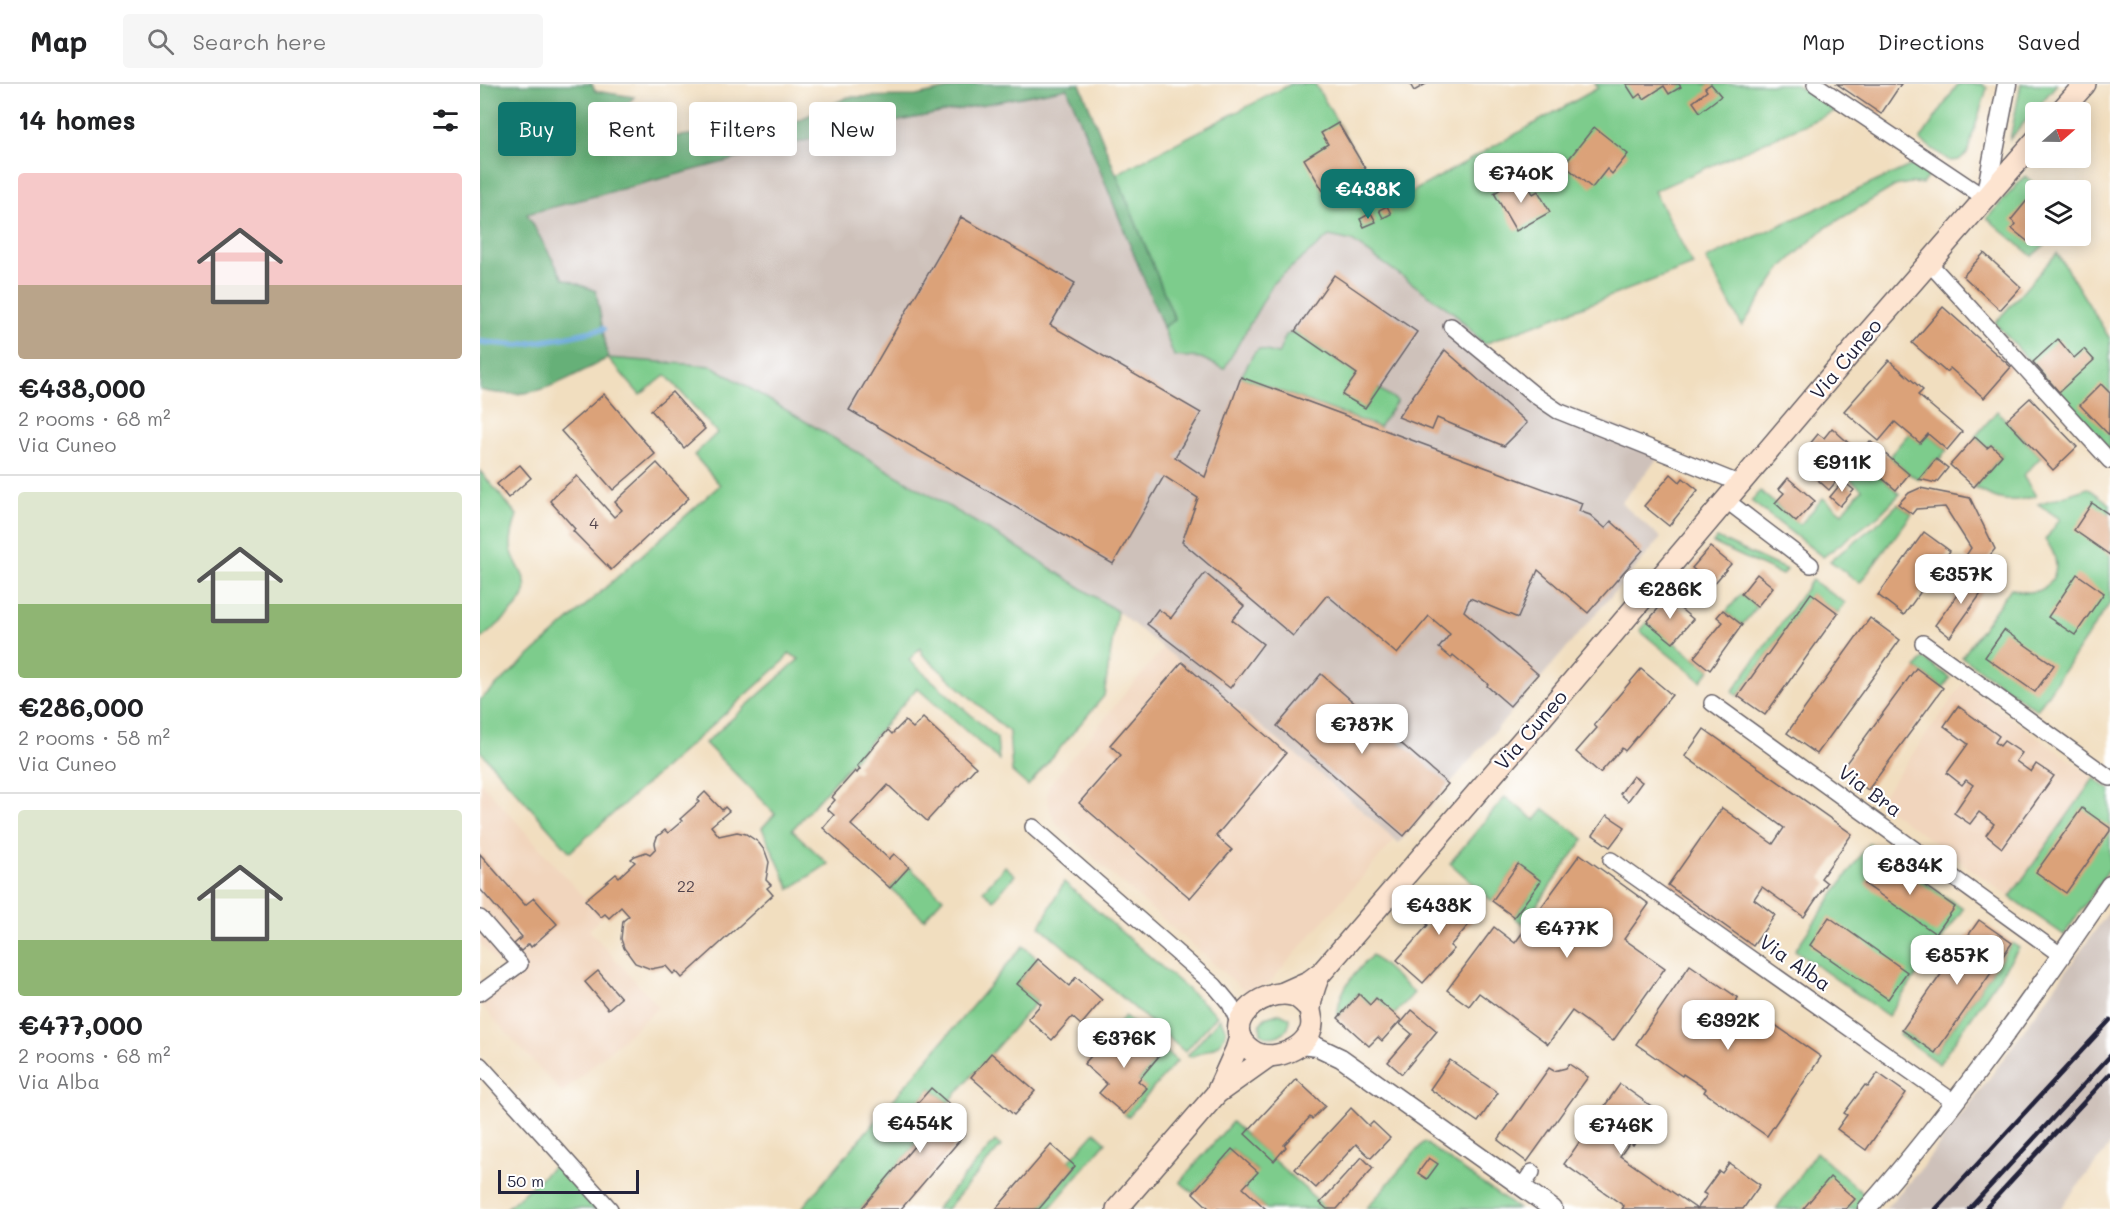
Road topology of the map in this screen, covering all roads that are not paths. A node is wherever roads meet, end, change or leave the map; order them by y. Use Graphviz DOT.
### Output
graph roads {
  1 [pos="1815,84"];
  2 [pos="2007,84"];
  3 [pos="2085,84"];
  4 [pos="2069,102"];
  5 [pos="2025,153"];
  6 [pos="1985,198"];
  7 [pos="1929,263"];
  8 [pos="1451,326"];
  9 [pos="2110,461"];
  10 [pos="1741,484"];
  11 [pos="1727,501"];
  12 [pos="1811,565"];
  13 [pos="1923,644"];
  14 [pos="1712,703"];
  15 [pos="2110,778"];
  16 [pos="1033,827"];
  17 [pos="1611,860"];
  18 [pos="2110,885"];
  19 [pos="480,918"];
  20 [pos="2062,956"];
  21 [pos="1319,975"];
  22 [pos="1215,986"];
  23 [pos="480,993"];
  24 [pos="1281,994"];
  25 [pos="1255,1002"];
  26 [pos="1311,1015"];
  27 [pos="1240,1030"];
  28 [pos="1300,1046"];
  29 [pos="1269,1056"];
  30 [pos="1341,1058"];
  31 [pos="480,1065"];
  32 [pos="1217,1093"];
  33 [pos="1954,1102"];
  34 [pos="610,1209"];
  35 [pos="1117,1209"];
  36 [pos="1553,1209"];
  37 [pos="1867,1209"];
  1 -- 6 [label="street"];
  2 -- 6 [label="street"];
  3 -- 4 [label="main road"];
  5 -- 6 [label="main road, Via Cuneo"];
  6 -- 7 [label="main road, Via Cuneo"];
  7 -- 9 [label="street"];
  7 -- 10 [label="main road, Via Cuneo"];
  8 -- 10 [label="street"];
  10 -- 11 [label="main road, Via Cuneo"];
  11 -- 12 [label="street"];
  11 -- 21 [label="main road, Via Cuneo"];
  13 -- 15 [label="street"];
  14 -- 20 [label="street, Via Bra"];
  16 -- 22 [label="street"];
  17 -- 33 [label="street, Via Alba"];
  18 -- 20 [label="street"];
  19 -- 23 [label="street"];
  20 -- 33 [label="street"];
  21 -- 24 [label="main road, Via Cuneo"];
  21 -- 26 [label="main road, Via Cuneo"];
  22 -- 25 [label="street"];
  22 -- 27 [label="street"];
  24 -- 25 [label="main road, Via Cuneo"];
  24 -- 26 [label="main road"];
  25 -- 27 [label="main road"];
  26 -- 28 [label="main road, Via Cuneo"];
  26 -- 30 [label="street"];
  27 -- 29 [label="main road"];
  27 -- 32 [label="main road"];
  28 -- 29 [label="main road"];
  28 -- 30 [label="street"];
  29 -- 32 [label="main road"];
  30 -- 36 [label="street"];
  31 -- 34 [label="street"];
  32 -- 35 [label="main road"];
  33 -- 37 [label="street"];
}
